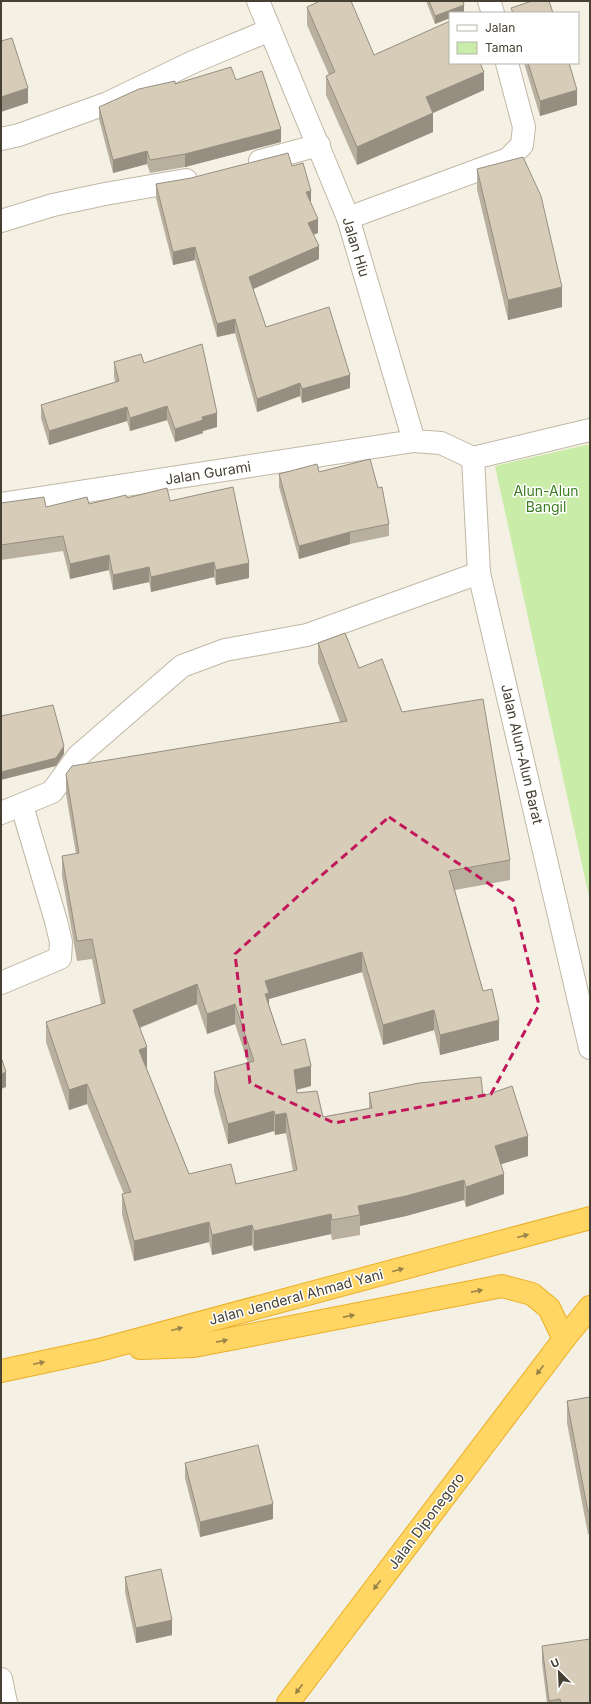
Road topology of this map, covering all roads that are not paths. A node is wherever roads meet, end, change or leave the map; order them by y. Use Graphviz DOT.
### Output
graph roads {
  1 [pos="258,1"];
  2 [pos="490,1"];
  3 [pos="493,12"];
  4 [pos="270,30"];
  5 [pos="507,64"];
  6 [pos="1,139"];
  7 [pos="319,145"];
  8 [pos="242,165"];
  9 [pos="204,175"];
  10 [pos="348,218"];
  11 [pos="1,220"];
  12 [pos="590,430"];
  13 [pos="414,441"];
  14 [pos="473,458"];
  15 [pos="1,504"];
  16 [pos="479,573"];
  17 [pos="22,806"];
  18 [pos="1,813"];
  19 [pos="1,983"];
  20 [pos="590,1048"];
  21 [pos="590,1218"];
  22 [pos="590,1307"];
  23 [pos="564,1338"];
  24 [pos="99,1350"];
  25 [pos="1,1370"];
  26 [pos="1,1679"];
  27 [pos="6,1703"];
  28 [pos="288,1703"];
  1 -- 4 [label="street, Jalan Hiu"];
  2 -- 3 [label="street"];
  4 -- 6 [label="street"];
  4 -- 7 [label="street, Jalan Hiu"];
  5 -- 10 [label="street"];
  7 -- 8 [label="street"];
  7 -- 10 [label="street, Jalan Hiu"];
  9 -- 11 [label="street"];
  10 -- 13 [label="street, Jalan Hiu"];
  12 -- 14 [label="street"];
  13 -- 14 [label="street"];
  13 -- 15 [label="street, Jalan Gurami"];
  14 -- 16 [label="street, Jalan Alun-Alun Barat"];
  16 -- 17 [label="street"];
  16 -- 20 [label="street, Jalan Alun-Alun Barat"];
  17 -- 18 [label="street"];
  17 -- 19 [label="street"];
  24 -- 21 [label="highway, Jalan Jenderal Ahmad Yani, one-way"];
  22 -- 23 [label="highway, Jalan Diponegoro"];
  24 -- 23 [label="highway, one-way"];
  23 -- 28 [label="highway, Jalan Diponegoro, one-way"];
  25 -- 24 [label="highway, Jalan Jenderal Ahmad Yani, one-way"];
  26 -- 27 [label="street"];
}
